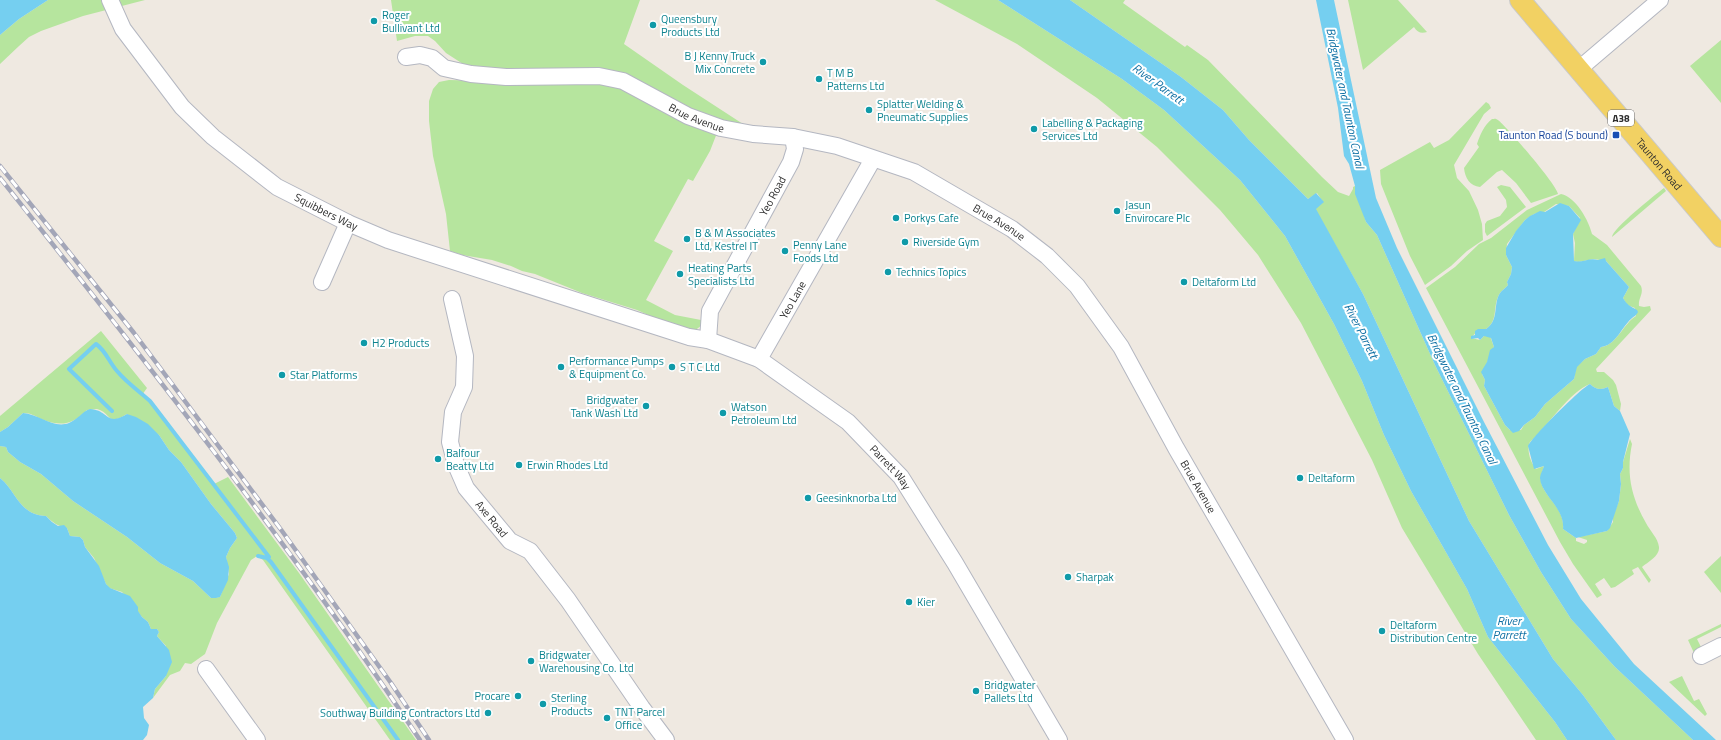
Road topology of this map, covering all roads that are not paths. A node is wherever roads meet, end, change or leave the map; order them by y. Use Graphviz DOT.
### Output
graph roads {
  1 [pos="110,0"];
  2 [pos="1520,0"];
  3 [pos="1660,0"];
  4 [pos="406,57"];
  5 [pos="1579,69"];
  6 [pos="793,137"];
  7 [pos="873,159"];
  8 [pos="348,223"];
  9 [pos="1721,237"];
  10 [pos="322,282"];
  11 [pos="452,299"];
  12 [pos="618,313"];
  13 [pos="708,340"];
  14 [pos="759,358"];
  15 [pos="1721,646"];
  16 [pos="1701,656"];
  17 [pos="206,668"];
  18 [pos="256,740"];
  19 [pos="666,740"];
  20 [pos="1058,740"];
  21 [pos="1345,740"];
  1 -- 8 [label="street, Squibbers Way"];
  2 -- 5 [label="main road, Taunton Road / A38"];
  3 -- 5 [label="street"];
  4 -- 6 [label="street, Brue Avenue"];
  5 -- 9 [label="main road, Taunton Road / A38"];
  6 -- 7 [label="street, Brue Avenue"];
  6 -- 13 [label="street, Yeo Road"];
  7 -- 14 [label="street, Yeo Lane"];
  7 -- 21 [label="street, Brue Avenue"];
  8 -- 10 [label="street"];
  8 -- 12 [label="street, Squibbers Way"];
  11 -- 19 [label="street, Axe Road"];
  12 -- 13 [label="street, Parrett Way"];
  13 -- 14 [label="street, Parrett Way"];
  14 -- 20 [label="street, Parrett Way"];
  15 -- 16 [label="street"];
  17 -- 18 [label="street"];
}
